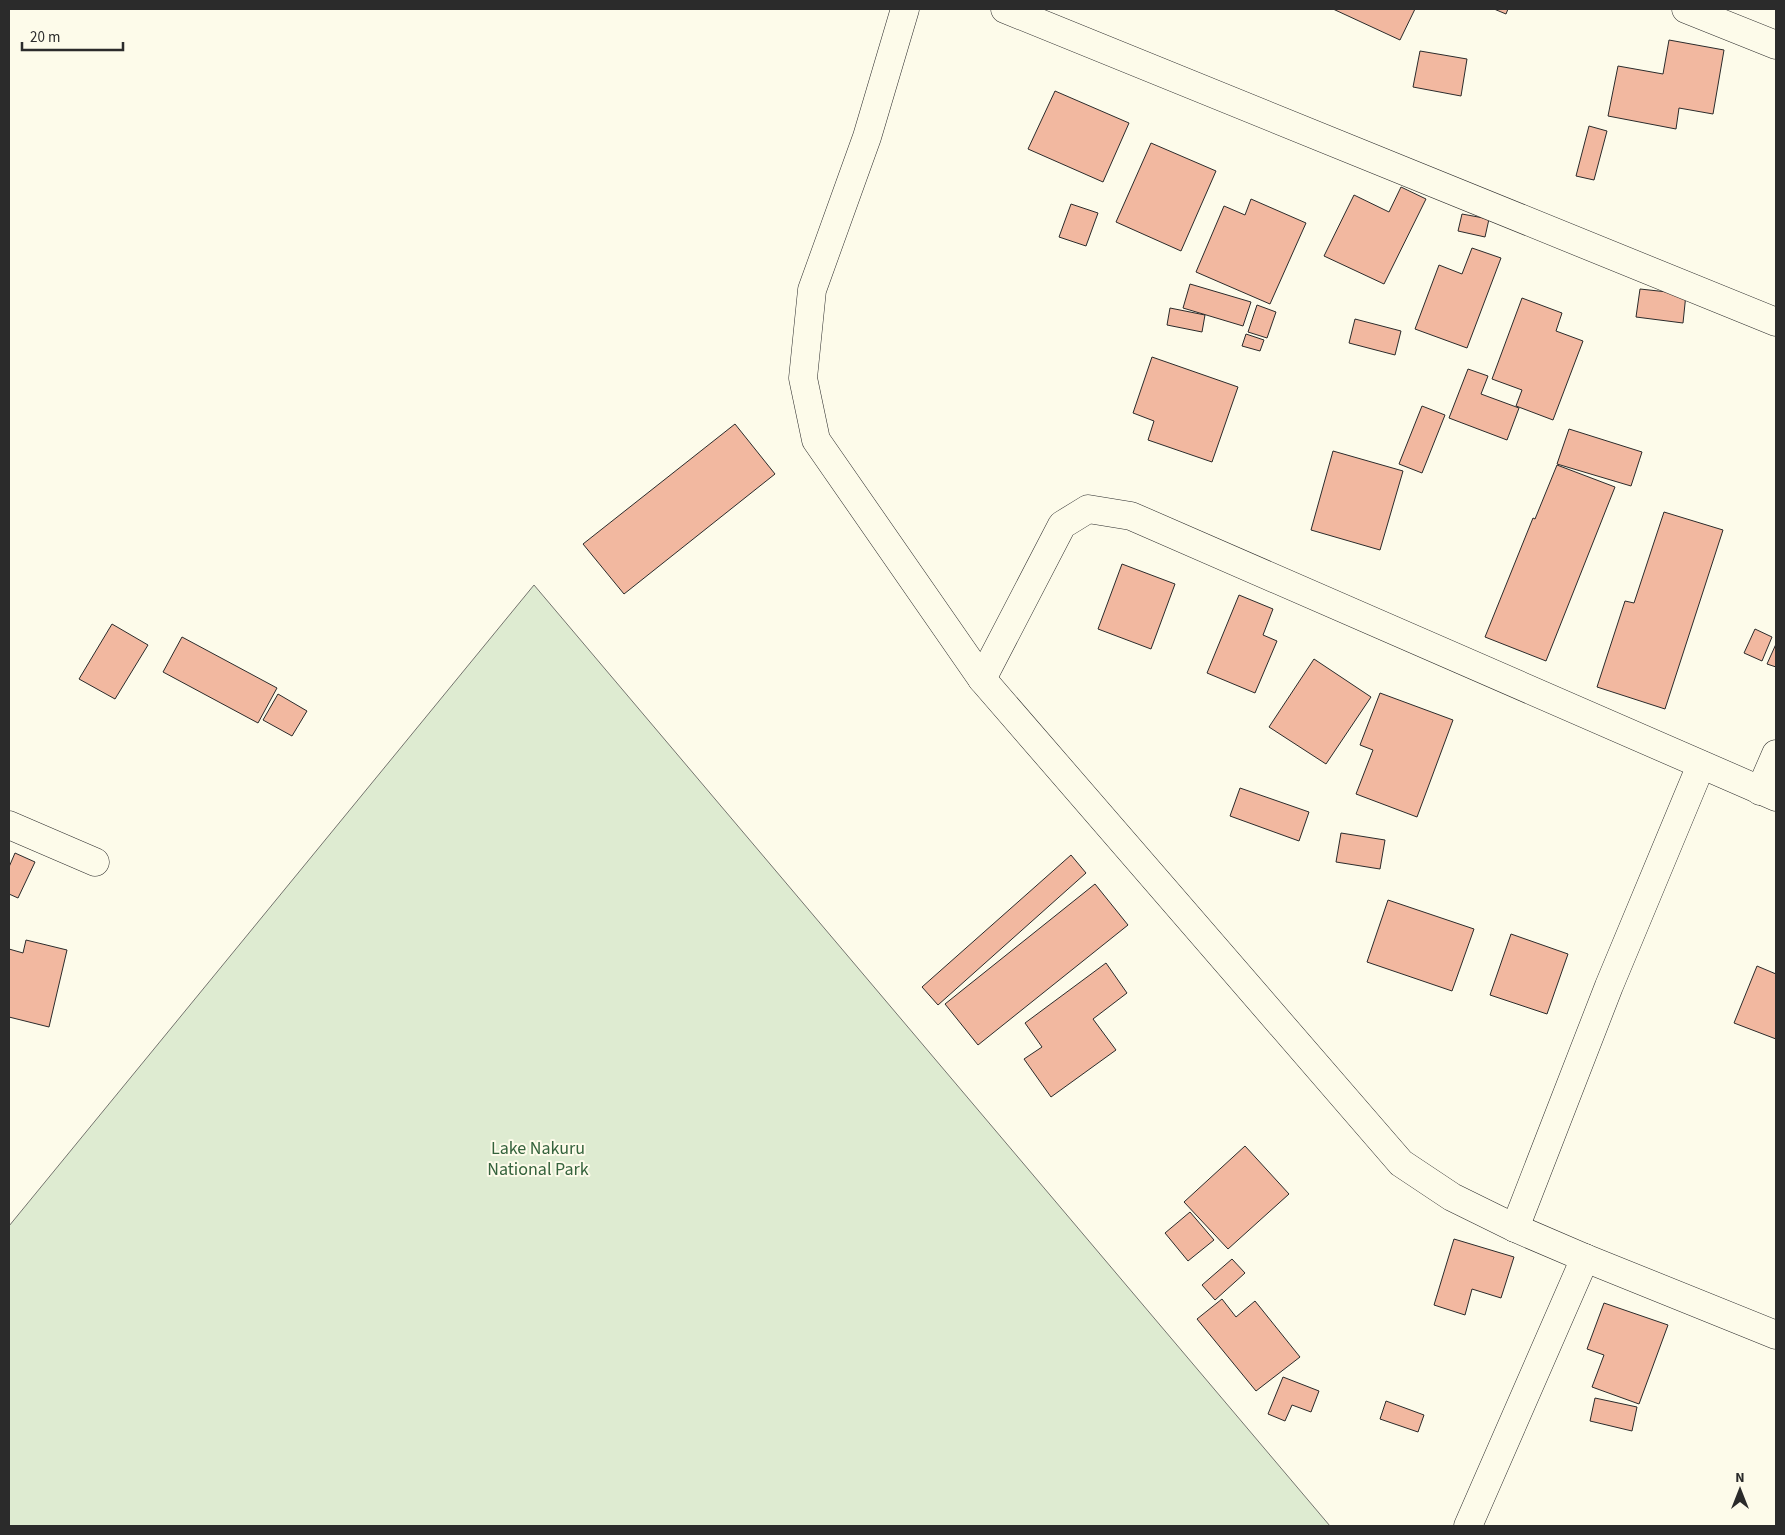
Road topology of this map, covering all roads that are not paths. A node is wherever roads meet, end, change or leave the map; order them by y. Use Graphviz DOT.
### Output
graph roads {
  1 [pos="905,9"];
  2 [pos="1005,9"];
  3 [pos="1686,9"];
  4 [pos="1776,45"];
  5 [pos="1776,322"];
  6 [pos="982,679"];
  7 [pos="1776,754"];
  8 [pos="1701,765"];
  9 [pos="1768,794"];
  10 [pos="9,825"];
  11 [pos="95,862"];
  12 [pos="1515,1228"];
  13 [pos="1585,1258"];
  14 [pos="1776,1334"];
  15 [pos="1468,1526"];
  1 -- 6 [label="street"];
  2 -- 5 [label="street"];
  3 -- 4 [label="street"];
  6 -- 8 [label="street"];
  6 -- 12 [label="street"];
  7 -- 9 [label="street"];
  8 -- 9 [label="street"];
  8 -- 12 [label="street"];
  10 -- 11 [label="street"];
  12 -- 13 [label="street"];
  13 -- 14 [label="street"];
  13 -- 15 [label="street"];
}
